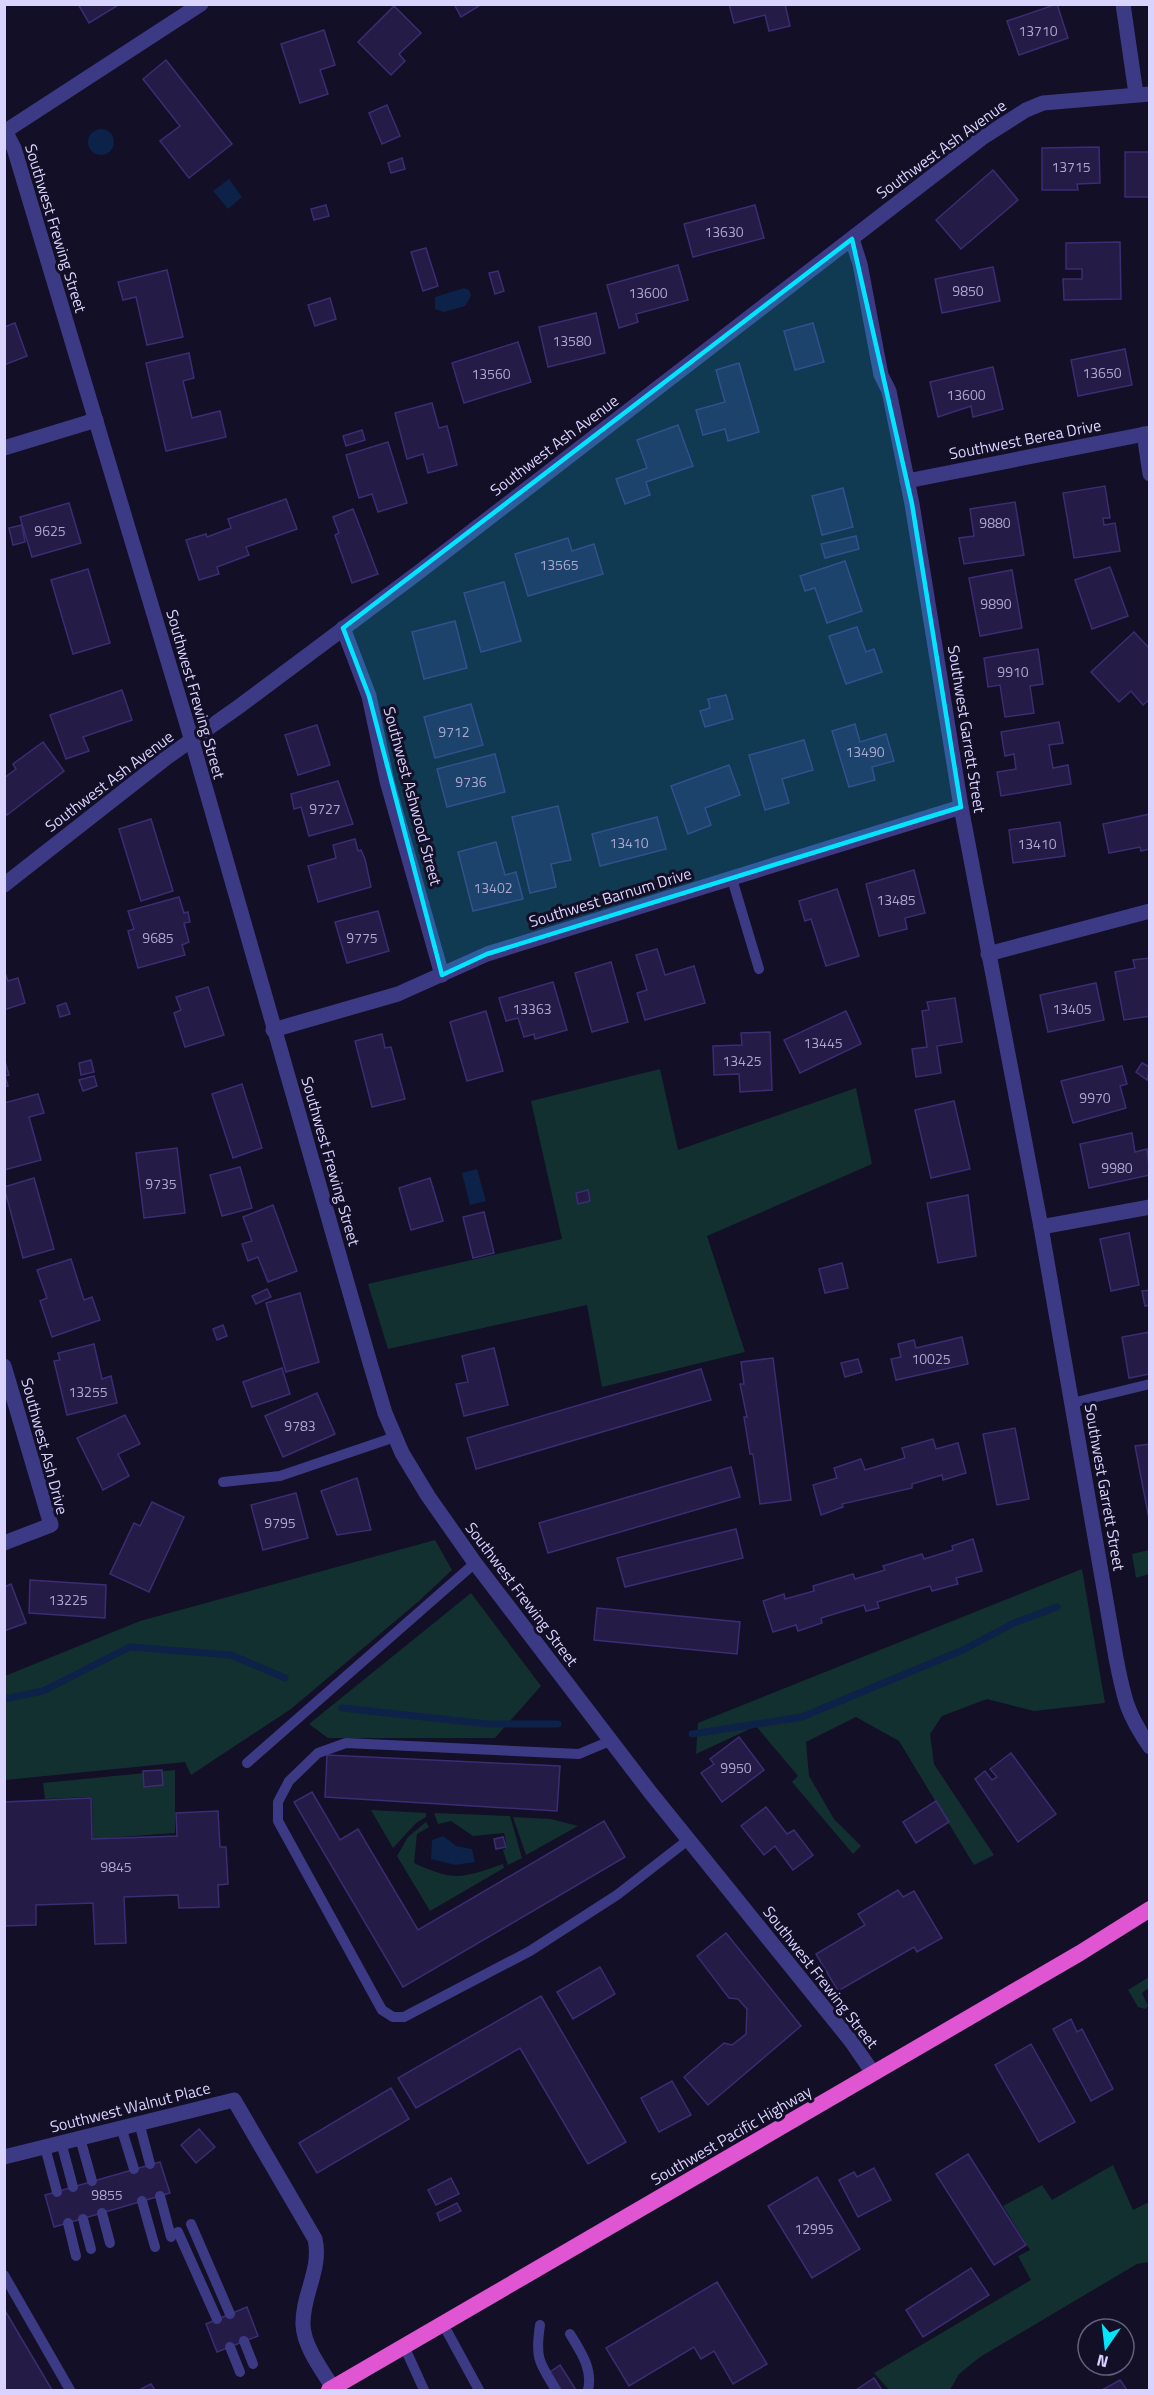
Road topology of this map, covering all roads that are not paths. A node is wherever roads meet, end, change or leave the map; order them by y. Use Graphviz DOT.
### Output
graph roads {
  1 [pos="201,4"];
  2 [pos="1124,4"];
  3 [pos="1143,94"];
  4 [pos="5,132"];
  5 [pos="852,239"];
  6 [pos="96,420"];
  7 [pos="1147,434"];
  8 [pos="4,448"];
  9 [pos="1149,474"];
  10 [pos="907,481"];
  11 [pos="343,628"];
  12 [pos="192,741"];
  13 [pos="961,807"];
  14 [pos="732,879"];
  15 [pos="4,885"];
  16 [pos="1149,911"];
  17 [pos="988,954"];
  18 [pos="759,969"];
  19 [pos="442,975"];
  20 [pos="273,1030"];
  21 [pos="1149,1206"];
  22 [pos="1041,1227"];
  23 [pos="4,1366"];
  24 [pos="1149,1384"];
  25 [pos="1072,1403"];
  26 [pos="395,1437"];
  27 [pos="223,1482"];
  28 [pos="4,1543"];
  29 [pos="475,1563"];
  30 [pos="610,1741"];
  31 [pos="1149,1747"];
  32 [pos="247,1763"];
  33 [pos="688,1840"];
  34 [pos="1149,1909"];
  35 [pos="873,2073"];
  36 [pos="121,2127"];
  37 [pos="141,2130"];
  38 [pos="80,2138"];
  39 [pos="61,2142"];
  40 [pos="45,2146"];
  41 [pos="4,2157"];
  42 [pos="150,2164"];
  43 [pos="134,2169"];
  44 [pos="92,2181"];
  45 [pos="73,2187"];
  46 [pos="57,2192"];
  47 [pos="160,2196"];
  48 [pos="142,2201"];
  49 [pos="102,2213"];
  50 [pos="83,2219"];
  51 [pos="68,2223"];
  52 [pos="191,2224"];
  53 [pos="110,2243"];
  54 [pos="155,2247"];
  55 [pos="91,2249"];
  56 [pos="76,2256"];
  57 [pos="4,2275"];
  58 [pos="230,2314"];
  59 [pos="217,2319"];
  60 [pos="443,2324"];
  61 [pos="540,2325"];
  62 [pos="570,2334"];
  63 [pos="244,2341"];
  64 [pos="404,2346"];
  65 [pos="230,2347"];
  66 [pos="253,2364"];
  67 [pos="240,2372"];
  68 [pos="331,2389"];
  69 [pos="425,2390"];
  70 [pos="69,2391"];
  71 [pos="479,2391"];
  72 [pos="556,2391"];
  73 [pos="588,2391"];
  1 -- 4 [label="street"];
  2 -- 3 [label="street"];
  3 -- 5 [label="street, Southwest Ash Avenue"];
  4 -- 6 [label="street, Southwest Frewing Street"];
  5 -- 10 [label="street, Southwest Garrett Street"];
  5 -- 11 [label="street, Southwest Ash Avenue"];
  6 -- 8 [label="street"];
  6 -- 12 [label="street, Southwest Frewing Street"];
  7 -- 9 [label="street"];
  7 -- 10 [label="street, Southwest Berea Drive"];
  10 -- 13 [label="street, Southwest Garrett Street"];
  11 -- 12 [label="street, Southwest Ash Avenue"];
  11 -- 19 [label="street, Southwest Ashwood Street"];
  12 -- 15 [label="street, Southwest Ash Avenue"];
  12 -- 20 [label="street, Southwest Frewing Street"];
  13 -- 14 [label="street, Southwest Barnum Drive"];
  13 -- 17 [label="street, Southwest Garrett Street"];
  14 -- 18 [label="lane"];
  14 -- 19 [label="street, Southwest Barnum Drive"];
  16 -- 17 [label="street"];
  17 -- 22 [label="street, Southwest Garrett Street"];
  19 -- 20 [label="street, Southwest Barnum Drive"];
  20 -- 26 [label="street, Southwest Frewing Street"];
  21 -- 22 [label="street"];
  22 -- 25 [label="street, Southwest Garrett Street"];
  23 -- 28 [label="street, Southwest Ash Drive"];
  24 -- 25 [label="lane"];
  25 -- 31 [label="street, Southwest Garrett Street"];
  26 -- 27 [label="lane"];
  26 -- 29 [label="street, Southwest Frewing Street"];
  29 -- 30 [label="street, Southwest Frewing Street"];
  29 -- 32 [label="lane"];
  30 -- 33 [label="street, Southwest Frewing Street"];
  30 -- 33 [label="lane"];
  33 -- 35 [label="street, Southwest Frewing Street"];
  34 -- 35 [label="highway, Southwest Pacific Highway"];
  35 -- 60 [label="highway, Southwest Pacific Highway"];
  36 -- 38 [label="street, Southwest Walnut Place"];
  36 -- 43 [label="lane"];
  36 -- 68 [label="street, Southwest Walnut Place"];
  37 -- 42 [label="lane"];
  38 -- 39 [label="street, Southwest Walnut Place"];
  38 -- 44 [label="lane"];
  39 -- 40 [label="street, Southwest Walnut Place"];
  39 -- 45 [label="lane"];
  40 -- 41 [label="street, Southwest Walnut Place"];
  40 -- 46 [label="lane"];
  47 -- 59 [label="lane"];
  48 -- 54 [label="lane"];
  49 -- 53 [label="lane"];
  50 -- 55 [label="lane"];
  51 -- 56 [label="lane"];
  52 -- 58 [label="lane"];
  57 -- 70 [label="lane"];
  60 -- 64 [label="highway, Southwest Pacific Highway"];
  60 -- 71 [label="lane"];
  61 -- 72 [label="lane"];
  62 -- 73 [label="lane"];
  63 -- 66 [label="lane"];
  64 -- 68 [label="highway, Southwest Pacific Highway"];
  64 -- 69 [label="lane"];
  65 -- 67 [label="lane"];
}
